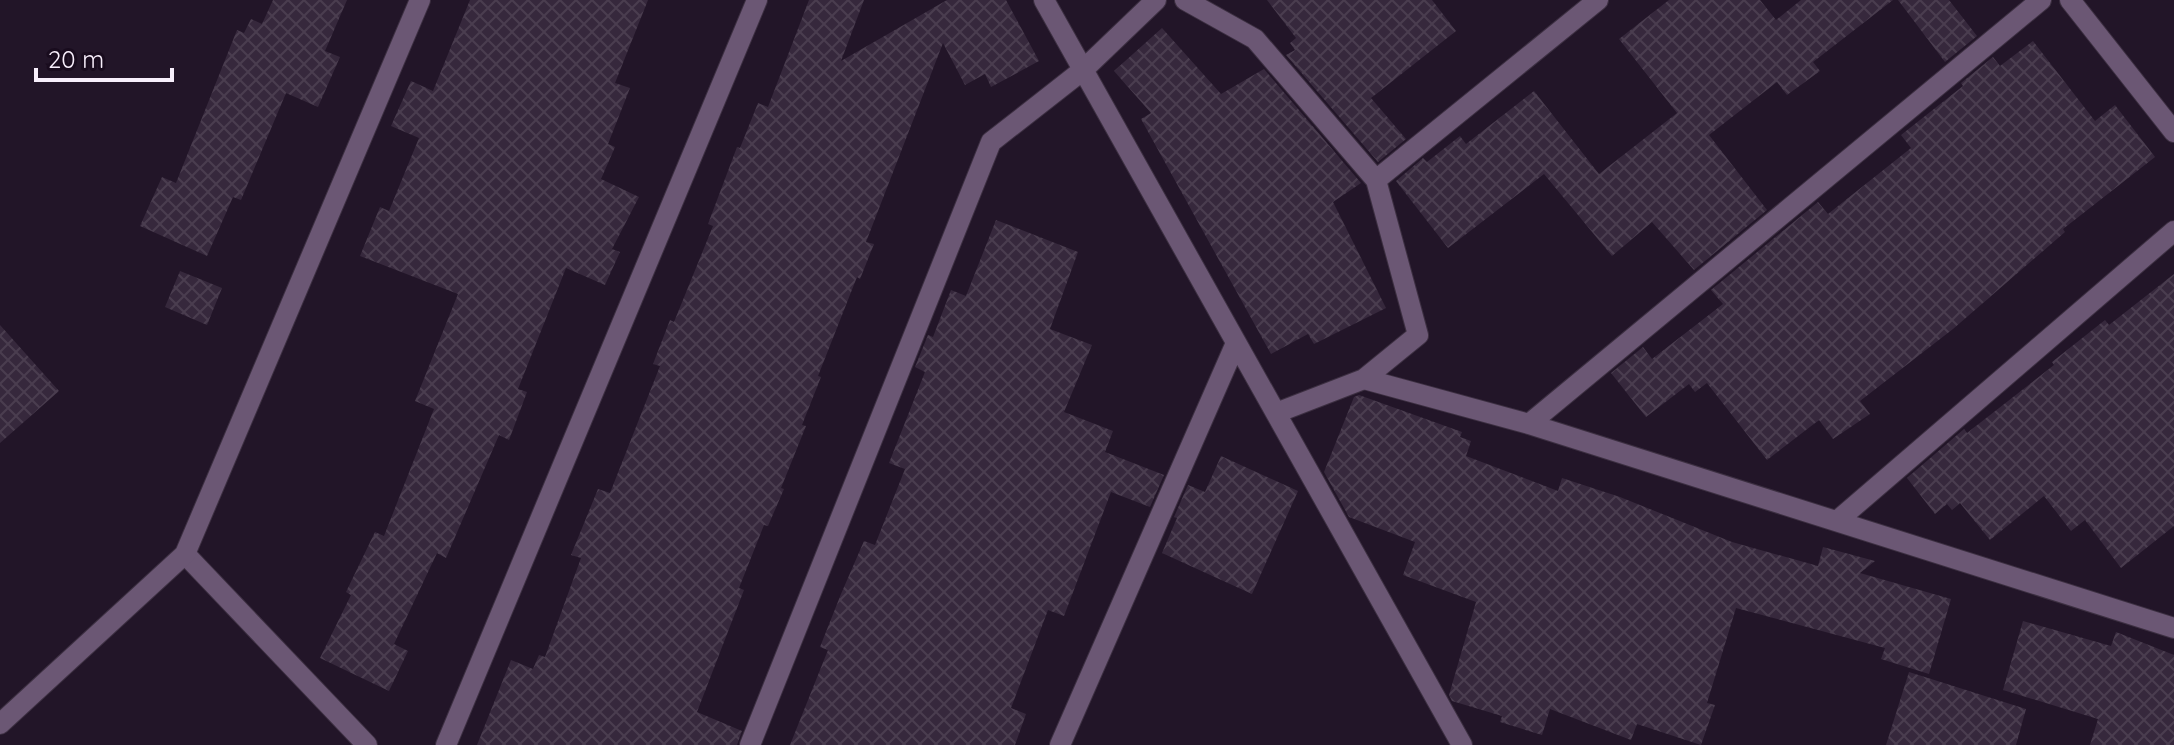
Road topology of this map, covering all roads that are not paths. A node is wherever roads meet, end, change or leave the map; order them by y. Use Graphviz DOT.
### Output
graph roads {
  1 [pos="420,0"];
  2 [pos="757,0"];
  3 [pos="1044,0"];
  4 [pos="1156,0"];
  5 [pos="1185,0"];
  6 [pos="1598,0"];
  7 [pos="2041,0"];
  8 [pos="2070,0"];
  9 [pos="1083,70"];
  10 [pos="2174,132"];
  11 [pos="1376,180"];
  12 [pos="2174,231"];
  13 [pos="1236,343"];
  14 [pos="1364,379"];
  15 [pos="1276,413"];
  16 [pos="1529,424"];
  17 [pos="1837,521"];
  18 [pos="185,554"];
  19 [pos="2174,628"];
  20 [pos="0,724"];
  21 [pos="367,745"];
  22 [pos="446,745"];
  23 [pos="750,745"];
  24 [pos="1060,745"];
  25 [pos="1462,745"];
  1 -- 18 [label="street"];
  2 -- 22 [label="street"];
  3 -- 9 [label="street"];
  4 -- 9 [label="street"];
  5 -- 11 [label="street"];
  6 -- 11 [label="street"];
  7 -- 16 [label="street"];
  8 -- 10 [label="street"];
  9 -- 13 [label="street"];
  9 -- 23 [label="street"];
  11 -- 14 [label="street"];
  12 -- 17 [label="street"];
  13 -- 15 [label="street"];
  13 -- 24 [label="street"];
  14 -- 15 [label="street"];
  14 -- 16 [label="street"];
  15 -- 25 [label="street"];
  16 -- 17 [label="street"];
  17 -- 19 [label="street"];
  18 -- 20 [label="street"];
  18 -- 21 [label="street"];
}
